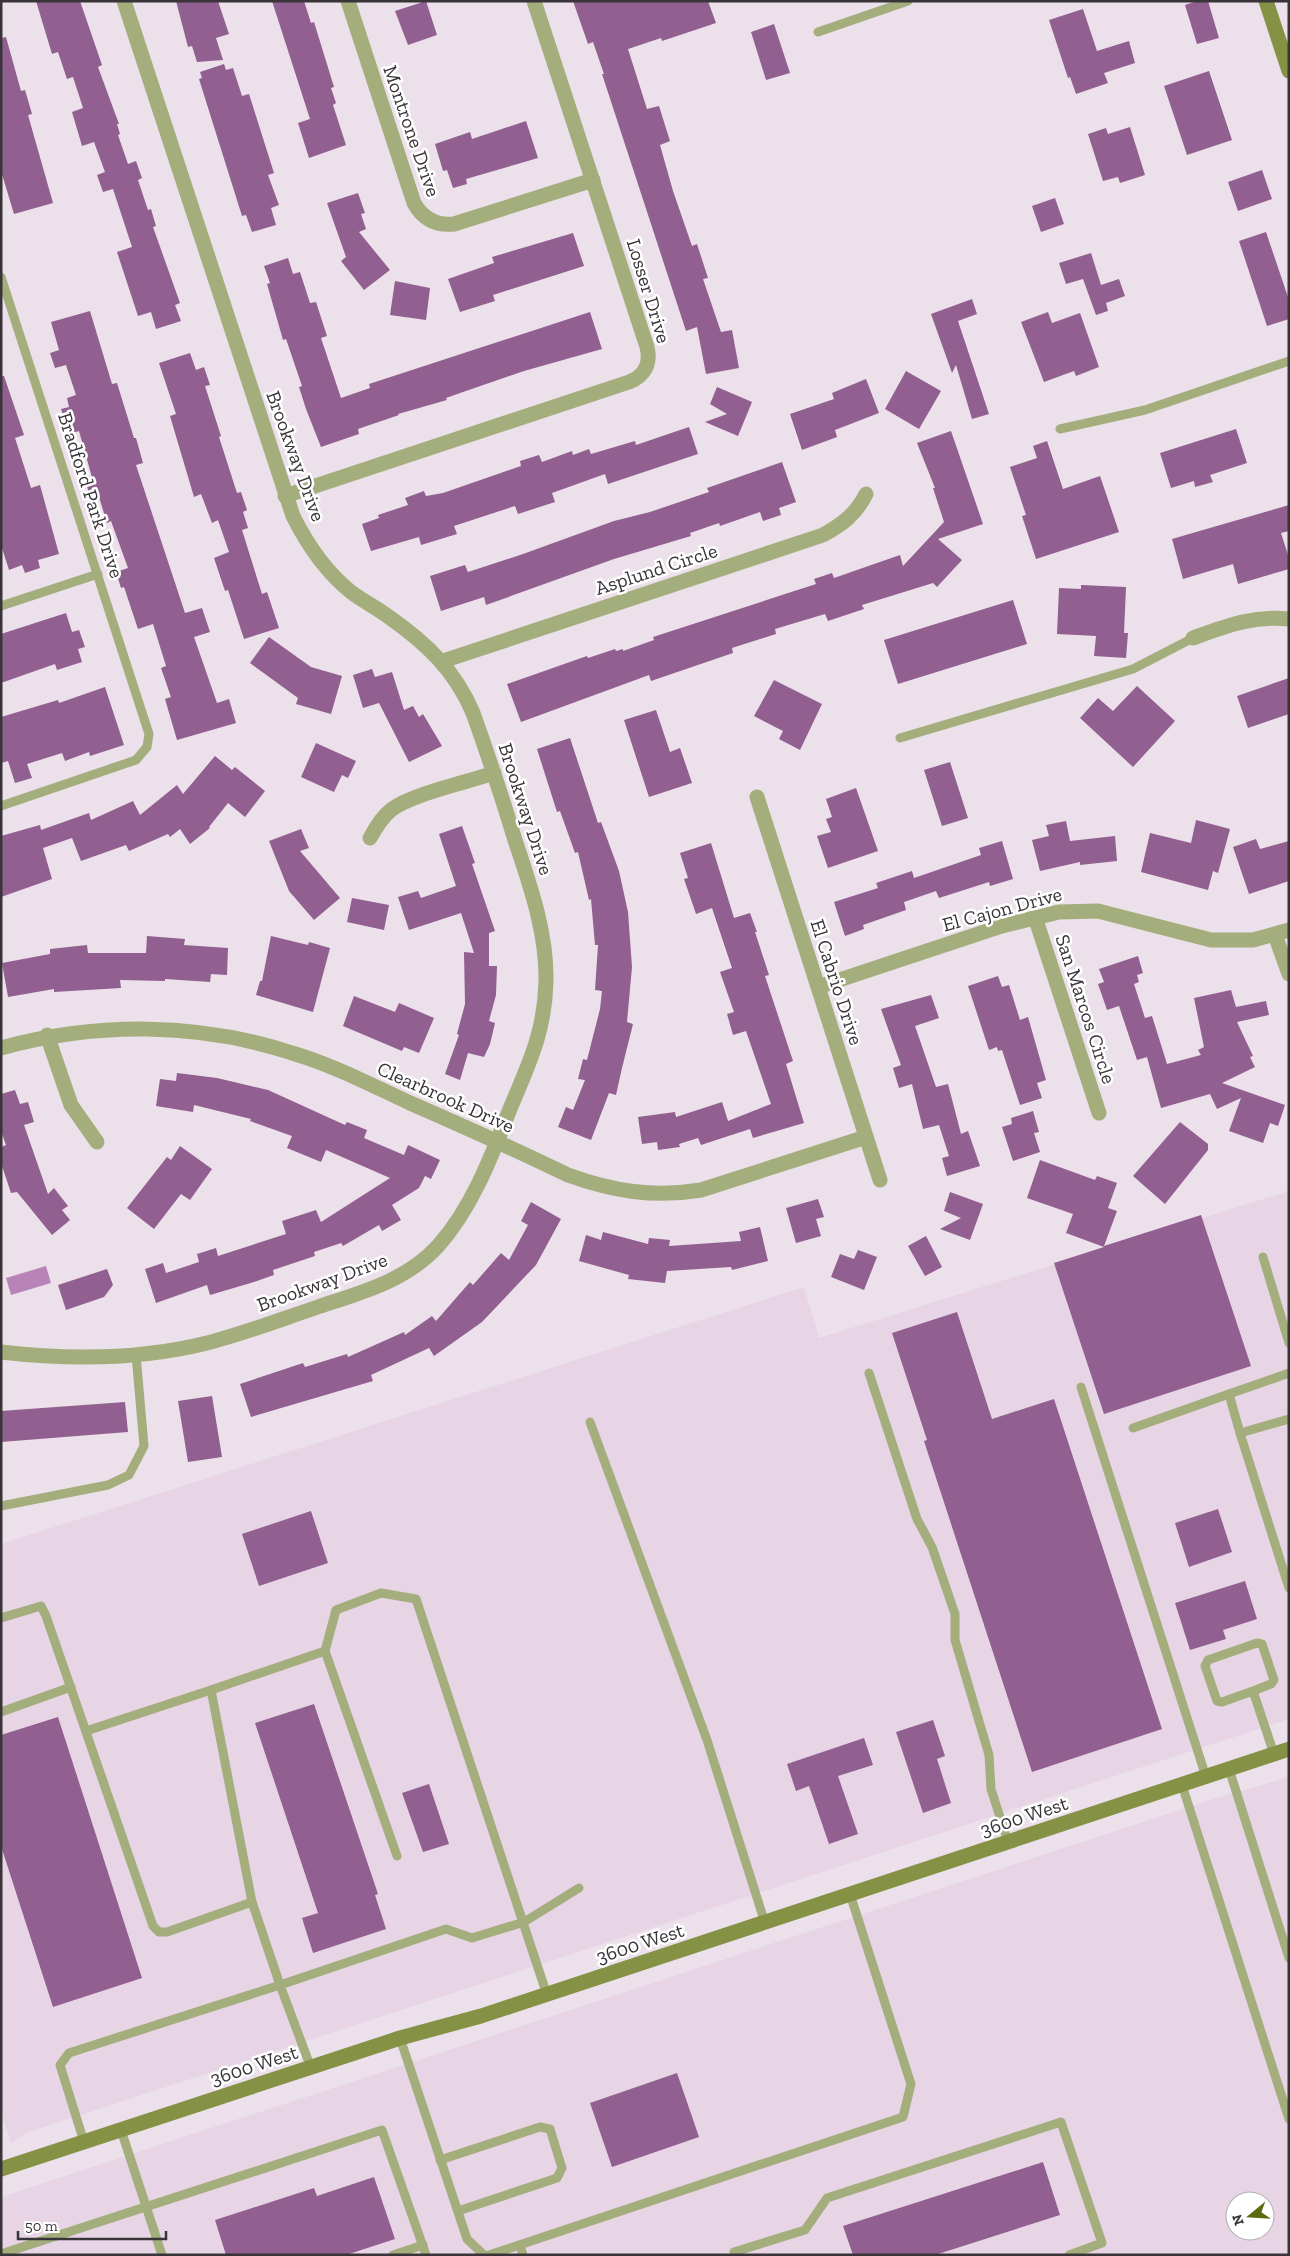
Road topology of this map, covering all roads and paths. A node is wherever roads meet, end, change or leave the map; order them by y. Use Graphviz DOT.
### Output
graph roads {
  1 [pos="124,1"];
  2 [pos="348,1"];
  3 [pos="534,1"];
  4 [pos="908,1"];
  5 [pos="1266,1"];
  6 [pos="818,32"];
  7 [pos="1289,71"];
  8 [pos="593,180"];
  9 [pos="1,276"];
  10 [pos="1289,361"];
  11 [pos="1060,430"];
  12 [pos="866,494"];
  13 [pos="285,496"];
  14 [pos="98,574"];
  15 [pos="1,606"];
  16 [pos="1289,619"];
  17 [pos="1193,638"];
  18 [pos="443,661"];
  19 [pos="900,738"];
  20 [pos="494,773"];
  21 [pos="757,797"];
  22 [pos="1,806"];
  23 [pos="370,838"];
  24 [pos="1035,917"];
  25 [pos="1282,932"];
  26 [pos="1289,974"];
  27 [pos="818,987"];
  28 [pos="47,1035"];
  29 [pos="1,1048"];
  30 [pos="1099,1113"];
  31 [pos="866,1137"];
  32 [pos="497,1141"];
  33 [pos="97,1142"];
  34 [pos="880,1180"];
  35 [pos="1263,1257"];
  36 [pos="1289,1343"];
  37 [pos="1,1352"];
  38 [pos="136,1355"];
  39 [pos="869,1373"];
  40 [pos="1289,1374"];
  41 [pos="1081,1387"];
  42 [pos="1229,1394"];
  43 [pos="1289,1418"];
  44 [pos="590,1422"];
  45 [pos="1133,1428"];
  46 [pos="1240,1434"];
  47 [pos="1,1506"];
  48 [pos="1289,1588"];
  49 [pos="1,1618"];
  50 [pos="325,1650"];
  51 [pos="71,1687"];
  52 [pos="211,1690"];
  53 [pos="1253,1691"];
  54 [pos="1,1712"];
  55 [pos="86,1731"];
  56 [pos="1289,1749"];
  57 [pos="1274,1754"];
  58 [pos="1229,1769"];
  59 [pos="1206,1777"];
  60 [pos="1182,1785"];
  61 [pos="1008,1842"];
  62 [pos="397,1856"];
  63 [pos="579,1888"];
  64 [pos="850,1894"];
  65 [pos="252,1902"];
  66 [pos="524,1922"];
  67 [pos="765,1923"];
  68 [pos="1289,1958"];
  69 [pos="280,1985"];
  70 [pos="547,1995"];
  71 [pos="400,2038"];
  72 [pos="311,2068"];
  73 [pos="1289,2119"];
  74 [pos="121,2130"];
  75 [pos="84,2142"];
  76 [pos="440,2160"];
  77 [pos="1,2169"];
  78 [pos="146,2206"];
  79 [pos="458,2211"];
  80 [pos="423,2245"];
  81 [pos="520,2245"];
  82 [pos="1,2254"];
  83 [pos="162,2255"];
  84 [pos="393,2255"];
  85 [pos="426,2255"];
  86 [pos="484,2255"];
  87 [pos="489,2255"];
  88 [pos="523,2255"];
  89 [pos="735,2255"];
  90 [pos="1069,2255"];
  1 -- 13 [label="street, Brookway Drive"];
  2 -- 8 [label="street, Montrone Drive"];
  3 -- 8 [label="street, Losser Drive"];
  4 -- 6 [label="lane"];
  5 -- 7 [label="street"];
  8 -- 13 [label="street, Losser Drive"];
  9 -- 14 [label="lane, Bradford Park Drive"];
  10 -- 11 [label="lane"];
  12 -- 18 [label="street, Asplund Circle"];
  13 -- 18 [label="street, Brookway Drive"];
  14 -- 15 [label="lane"];
  14 -- 22 [label="lane, Bradford Park Drive"];
  16 -- 17 [label="street"];
  17 -- 19 [label="lane"];
  18 -- 20 [label="street, Brookway Drive"];
  20 -- 23 [label="street"];
  20 -- 32 [label="street, Brookway Drive"];
  21 -- 27 [label="street, El Cabrio Drive"];
  24 -- 25 [label="street, El Cajon Drive"];
  24 -- 27 [label="street, El Cajon Drive"];
  24 -- 30 [label="street, San Marcos Circle"];
  25 -- 26 [label="street"];
  27 -- 31 [label="street, El Cabrio Drive"];
  28 -- 29 [label="street, Clearbrook Drive"];
  28 -- 32 [label="street, Clearbrook Drive"];
  28 -- 33 [label="street"];
  31 -- 32 [label="street, Clearbrook Drive"];
  31 -- 34 [label="street, El Cabrio Drive"];
  32 -- 38 [label="street, Brookway Drive"];
  35 -- 36 [label="lane"];
  37 -- 38 [label="street, Brookway Drive"];
  38 -- 47 [label="lane"];
  39 -- 61 [label="lane"];
  40 -- 42 [label="lane"];
  41 -- 59 [label="lane"];
  42 -- 45 [label="lane"];
  42 -- 46 [label="lane"];
  43 -- 46 [label="lane"];
  44 -- 67 [label="lane"];
  46 -- 48 [label="lane"];
  49 -- 51 [label="lane"];
  50 -- 52 [label="lane"];
  50 -- 62 [label="lane"];
  50 -- 66 [label="lane"];
  51 -- 54 [label="lane"];
  51 -- 55 [label="lane"];
  52 -- 55 [label="lane"];
  52 -- 65 [label="lane"];
  53 -- 53 [label="lane"];
  53 -- 57 [label="lane"];
  55 -- 65 [label="lane"];
  56 -- 57 [label="street, 3600 West"];
  57 -- 58 [label="street, 3600 West"];
  58 -- 59 [label="street, 3600 West"];
  58 -- 68 [label="lane"];
  59 -- 60 [label="street, 3600 West"];
  60 -- 61 [label="street, 3600 West"];
  60 -- 73 [label="lane"];
  61 -- 64 [label="street, 3600 West"];
  63 -- 66 [label="lane"];
  64 -- 67 [label="street, 3600 West"];
  64 -- 81 [label="lane"];
  65 -- 69 [label="lane"];
  66 -- 69 [label="lane"];
  66 -- 70 [label="lane"];
  67 -- 70 [label="street, 3600 West"];
  69 -- 72 [label="lane"];
  69 -- 75 [label="lane"];
  70 -- 71 [label="street, 3600 West"];
  71 -- 72 [label="street, 3600 West"];
  71 -- 76 [label="lane"];
  72 -- 74 [label="street, 3600 West"];
  74 -- 75 [label="street, 3600 West"];
  74 -- 78 [label="lane"];
  75 -- 77 [label="street, 3600 West"];
  76 -- 79 [label="lane"];
  76 -- 79 [label="lane"];
  78 -- 80 [label="lane"];
  78 -- 82 [label="lane"];
  78 -- 83 [label="lane"];
  79 -- 86 [label="lane"];
  80 -- 84 [label="lane"];
  80 -- 85 [label="lane"];
  81 -- 87 [label="lane"];
  81 -- 88 [label="lane"];
  89 -- 90 [label="lane"];
}
